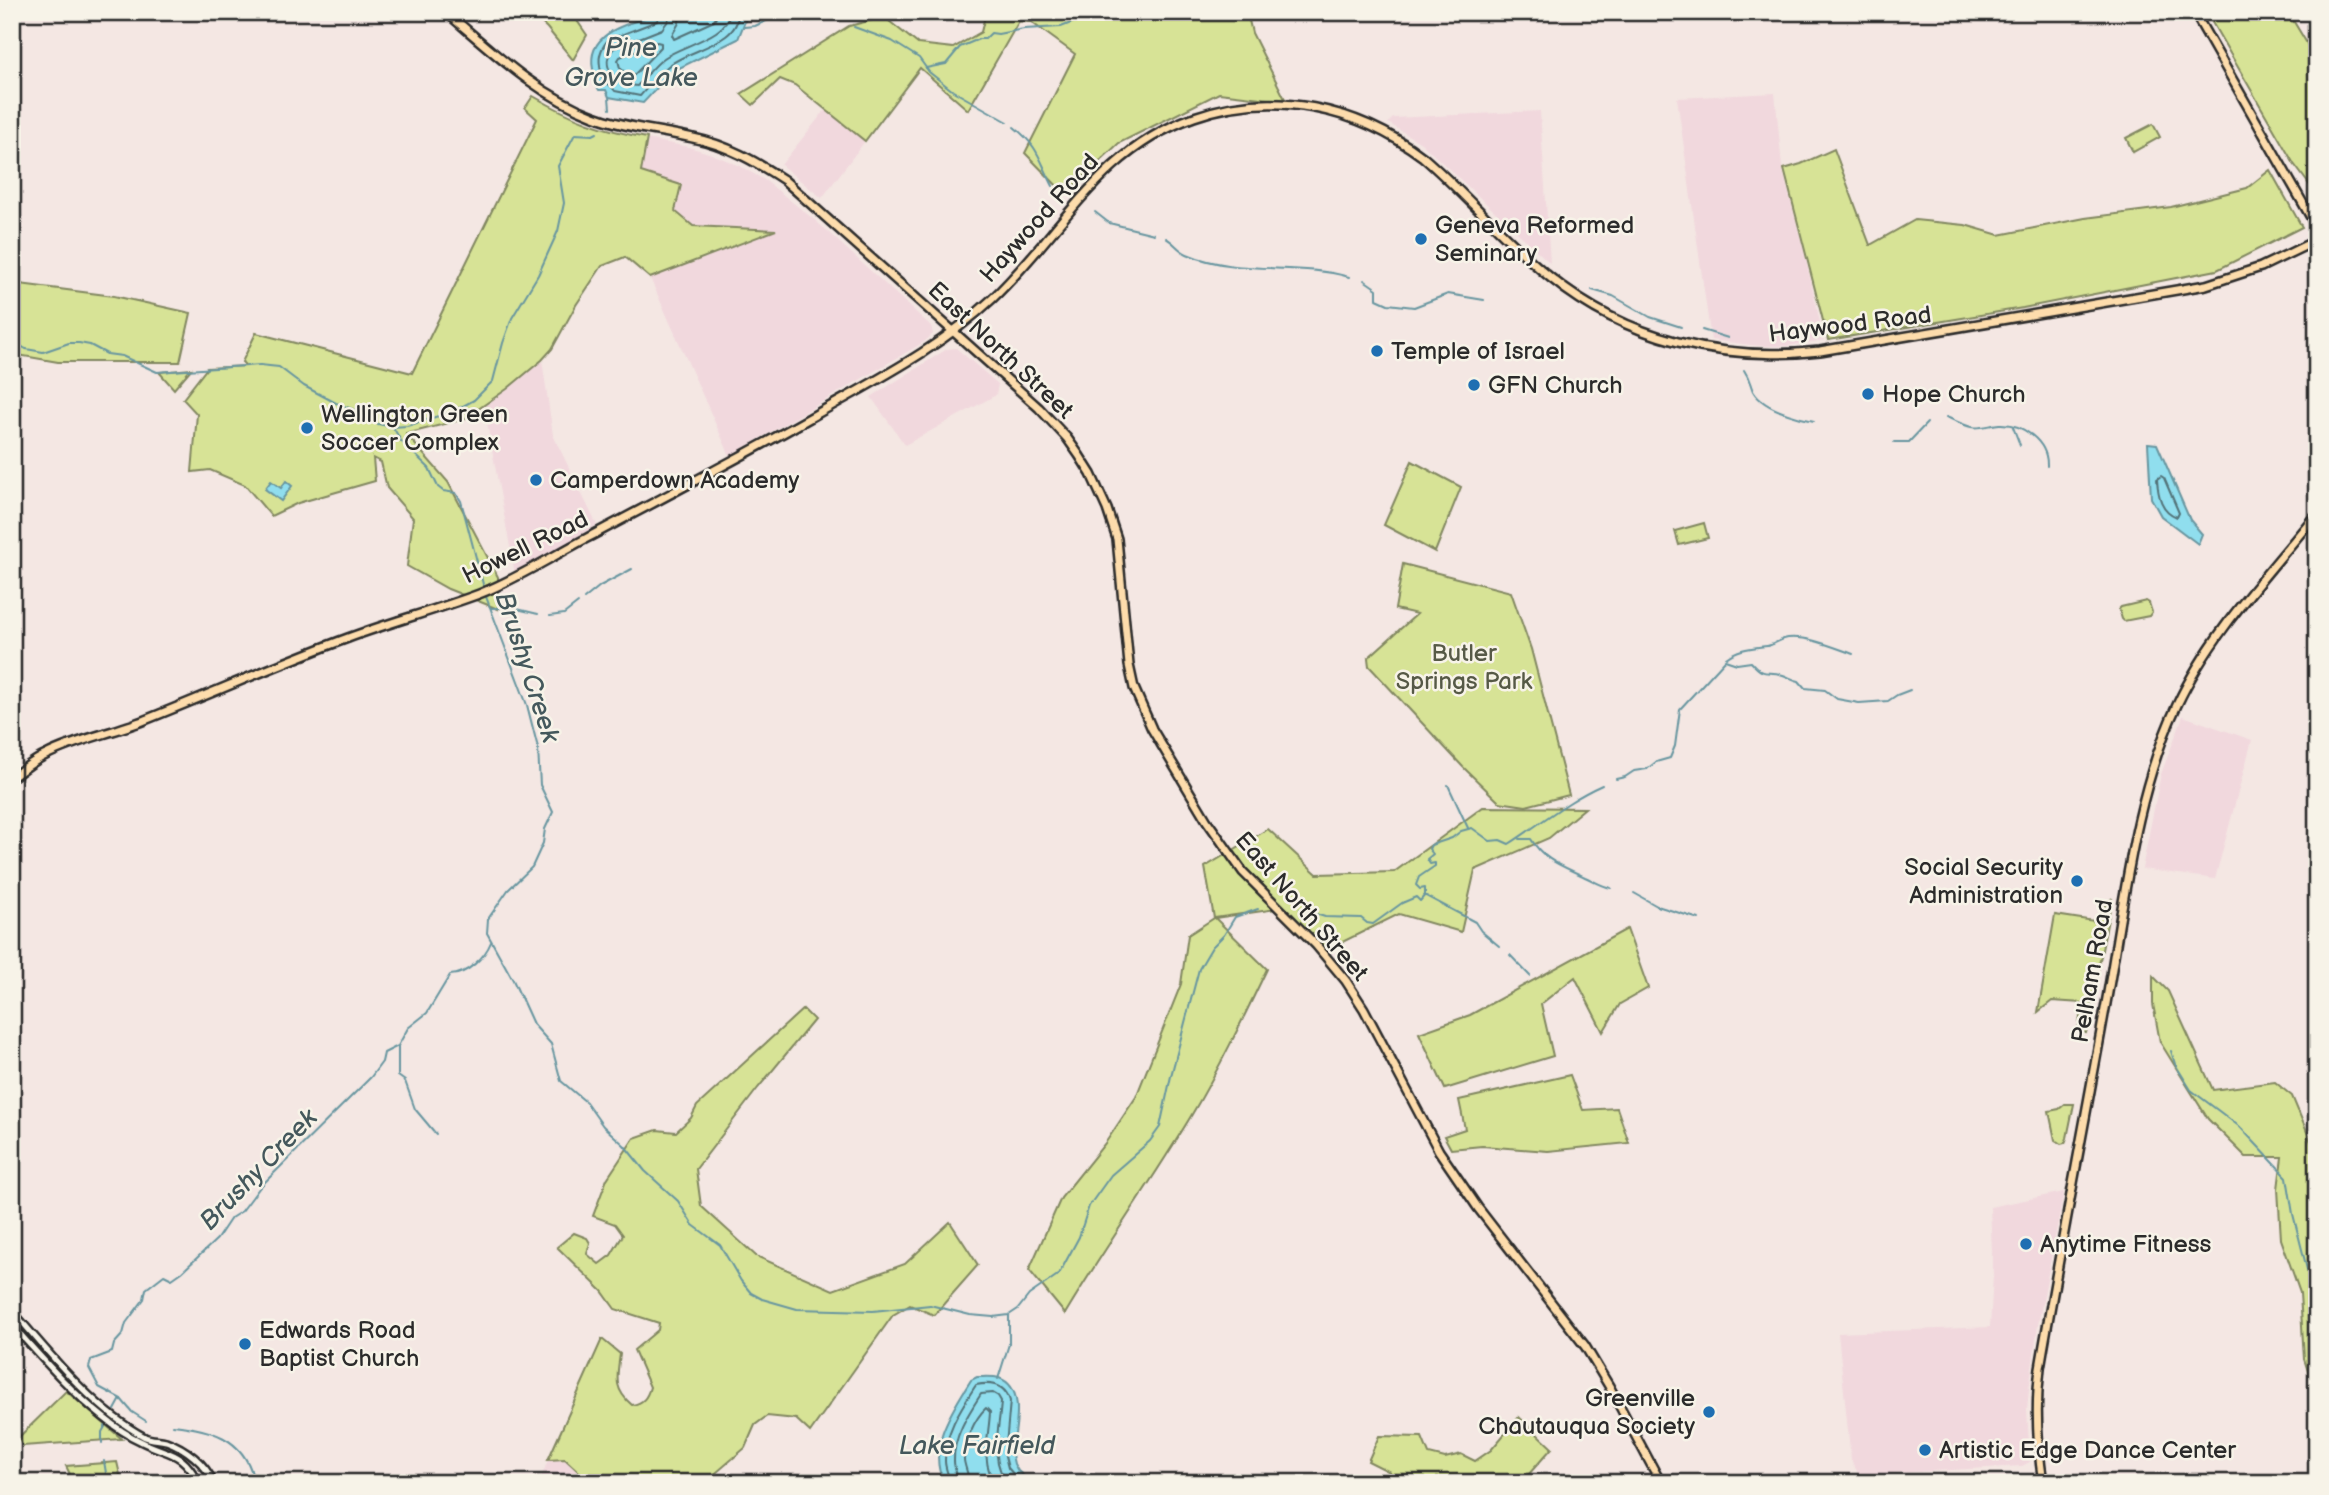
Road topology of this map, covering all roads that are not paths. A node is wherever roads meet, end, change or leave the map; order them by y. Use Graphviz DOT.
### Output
graph roads {
  1 [pos="446,12"];
  2 [pos="2194,12"];
  3 [pos="2317,228"];
  4 [pos="2317,240"];
  5 [pos="953,331"];
  6 [pos="2317,513"];
  7 [pos="12,778"];
  8 [pos="12,1310"];
  9 [pos="12,1325"];
  10 [pos="199,1483"];
  11 [pos="214,1483"];
  12 [pos="1661,1483"];
  13 [pos="2043,1483"];
  1 -- 5 [label="main road, East North Street"];
  2 -- 3 [label="main road"];
  4 -- 5 [label="main road, Haywood Road"];
  5 -- 7 [label="main road, Howell Road"];
  5 -- 12 [label="main road, East North Street"];
  6 -- 13 [label="main road, Pelham Road"];
  8 -- 11 [label="street"];
  9 -- 10 [label="street"];
}
